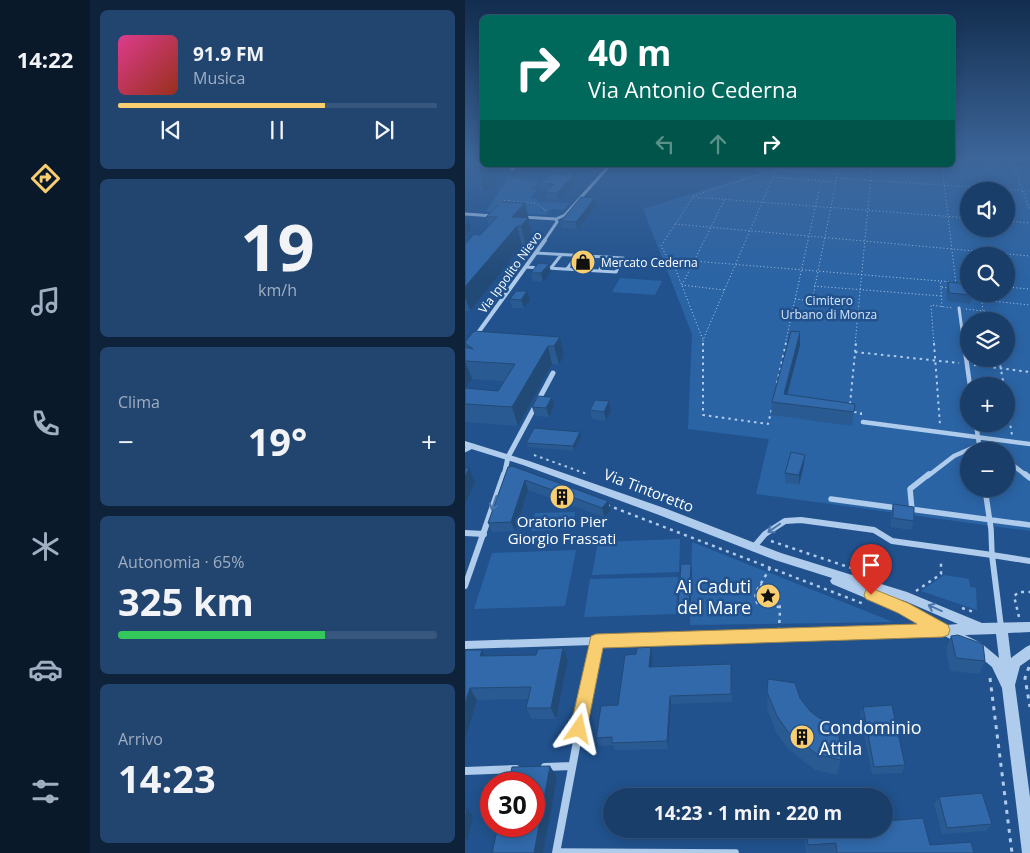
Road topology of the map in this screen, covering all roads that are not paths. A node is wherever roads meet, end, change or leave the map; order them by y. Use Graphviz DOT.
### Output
graph roads {
  1 [pos="579,200"];
  2 [pos="465,214"];
  3 [pos="496,216"];
  4 [pos="520,217"];
  5 [pos="556,219"];
  6 [pos="536,253"];
  7 [pos="561,255"];
  8 [pos="576,256"];
  9 [pos="592,256"];
  10 [pos="607,257"];
  11 [pos="526,267"];
  12 [pos="551,268"];
  13 [pos="567,269"];
  14 [pos="584,270"];
  15 [pos="599,271"];
  16 [pos="959,308"];
  17 [pos="470,343"];
  18 [pos="553,373"];
  19 [pos="969,377"];
  20 [pos="863,422"];
  21 [pos="977,432"];
  22 [pos="978,438"];
  23 [pos="979,442"];
  24 [pos="1030,444"];
  25 [pos="468,447"];
  26 [pos="960,454"];
  27 [pos="508,456"];
  28 [pos="1015,467"];
  29 [pos="1030,478"];
  30 [pos="986,497"];
  31 [pos="831,499"];
  32 [pos="912,510"];
  33 [pos="990,520"];
  34 [pos="1030,525"];
  35 [pos="465,533"];
  36 [pos="484,534"];
  37 [pos="753,548"];
  38 [pos="992,555"];
  39 [pos="779,557"];
  40 [pos="1030,561"];
  41 [pos="465,586"];
  42 [pos="1001,627"];
  43 [pos="1026,627"];
  44 [pos="980,628"];
  45 [pos="943,630"];
  46 [pos="596,641"];
  47 [pos="465,645"];
  48 [pos="1030,651"];
  49 [pos="1008,686"];
  50 [pos="571,766"];
  51 [pos="523,768"];
  52 [pos="533,768"];
  53 [pos="465,772"];
  54 [pos="556,852"];
  55 [pos="736,852"];
  56 [pos="1030,853"];
  1 -- 5 [label="street, Via Ippolito Nievo"];
  2 -- 3 [label="street"];
  4 -- 5 [label="street"];
  5 -- 6 [label="street, Via Ippolito Nievo"];
  6 -- 7 [label="lane"];
  6 -- 11 [label="street, Via Ippolito Nievo"];
  7 -- 8 [label="lane"];
  7 -- 12 [label="lane"];
  8 -- 9 [label="lane"];
  8 -- 13 [label="lane"];
  9 -- 10 [label="lane"];
  9 -- 14 [label="lane"];
  10 -- 15 [label="lane"];
  10 -- 15 [label="lane"];
  11 -- 12 [label="lane"];
  11 -- 17 [label="street, Via Ippolito Nievo"];
  12 -- 13 [label="lane"];
  13 -- 14 [label="lane"];
  14 -- 15 [label="lane"];
  16 -- 19 [label="street"];
  18 -- 27 [label="street"];
  20 -- 22 [label="street"];
  21 -- 22 [label="street"];
  22 -- 23 [label="street"];
  22 -- 24 [label="street"];
  25 -- 27 [label="street, Via Tintoretto"];
  26 -- 32 [label="street"];
  27 -- 36 [label="street, one-way"];
  27 -- 37 [label="street, Via Tintoretto"];
  28 -- 29 [label="street"];
  30 -- 33 [label="street"];
  31 -- 32 [label="street"];
  32 -- 33 [label="street"];
  33 -- 34 [label="street"];
  33 -- 38 [label="street"];
  35 -- 36 [label="street"];
  36 -- 41 [label="street"];
  38 -- 37 [label="street, one-way"];
  37 -- 39 [label="street, Via Tintoretto"];
  38 -- 40 [label="street"];
  38 -- 42 [label="street"];
  44 -- 39 [label="street, Via Tintoretto, one-way"];
  39 -- 45 [label="street, Via Tintoretto"];
  42 -- 43 [label="street, Via Tintoretto"];
  42 -- 44 [label="street, Via Tintoretto"];
  42 -- 49 [label="street"];
  44 -- 45 [label="street, Via Tintoretto"];
  45 -- 46 [label="street"];
  45 -- 49 [label="street, Via Tintoretto"];
  46 -- 47 [label="street"];
  46 -- 50 [label="street"];
  48 -- 49 [label="street"];
  49 -- 56 [label="street"];
  50 -- 52 [label="street"];
  50 -- 54 [label="street"];
  51 -- 53 [label="street"];
  54 -- 55 [label="lane"];
}
